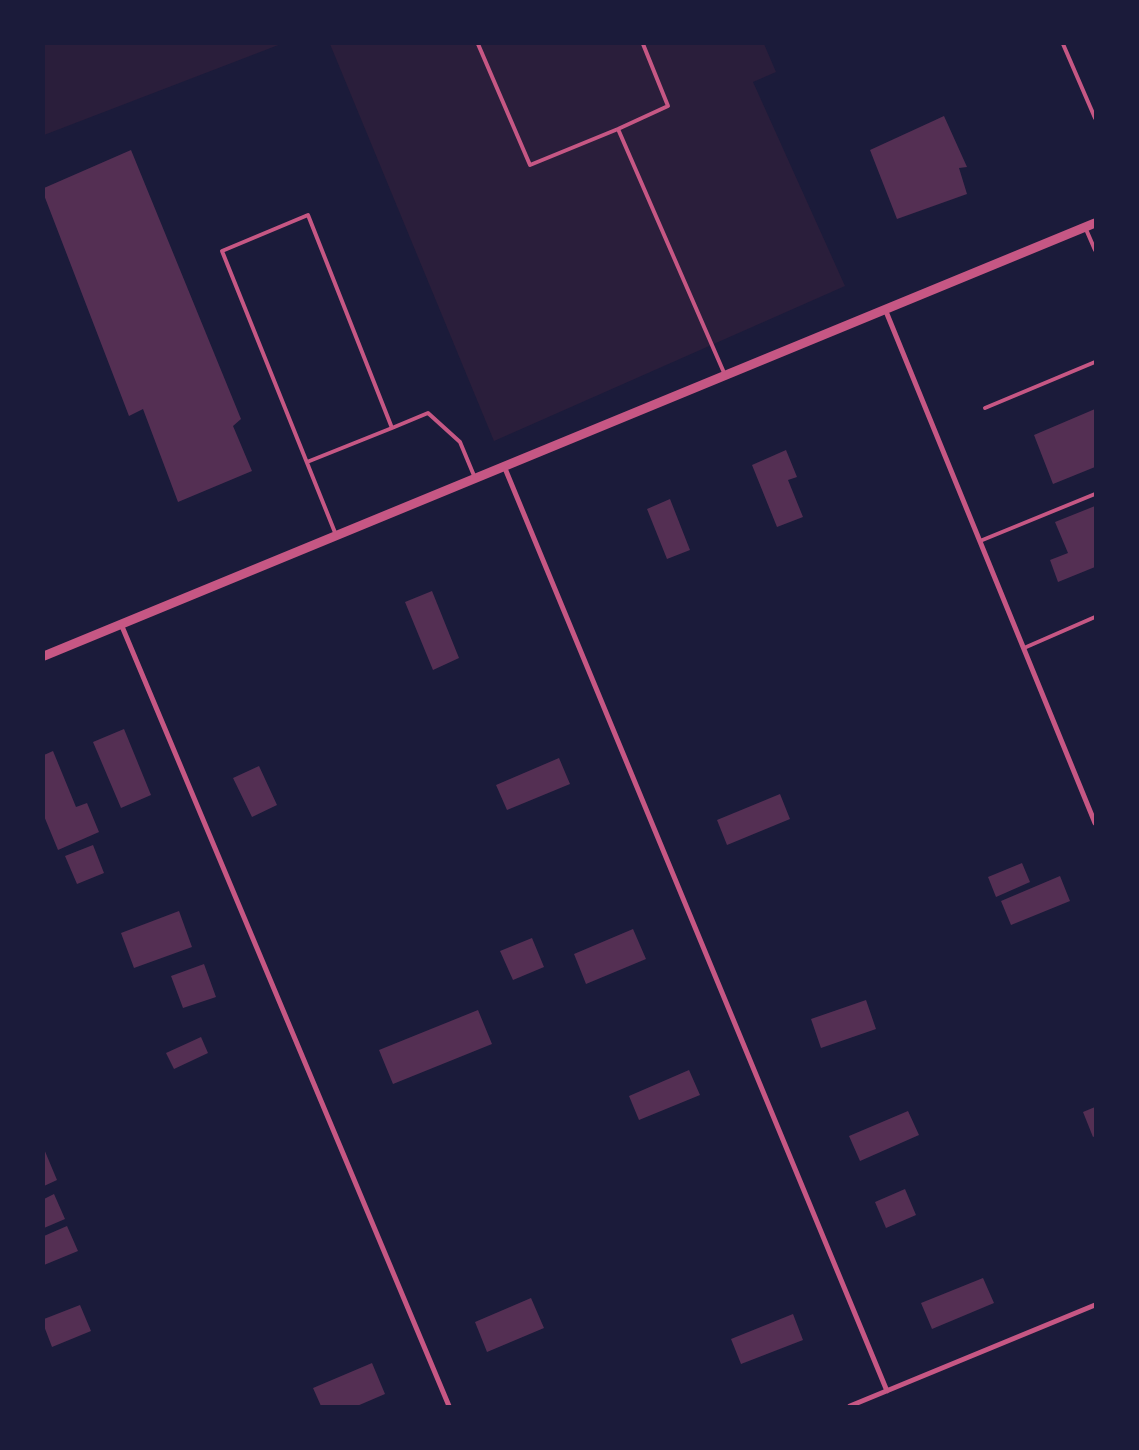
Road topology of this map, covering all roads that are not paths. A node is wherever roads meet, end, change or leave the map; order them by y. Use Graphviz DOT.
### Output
graph roads {
  1 [pos="478,44"];
  2 [pos="643,44"];
  3 [pos="1063,44"];
  4 [pos="1095,118"];
  5 [pos="618,129"];
  6 [pos="1095,223"];
  7 [pos="1085,227"];
  8 [pos="1095,250"];
  9 [pos="885,309"];
  10 [pos="1095,362"];
  11 [pos="725,375"];
  12 [pos="985,408"];
  13 [pos="392,428"];
  14 [pos="307,462"];
  15 [pos="504,466"];
  16 [pos="475,478"];
  17 [pos="1095,494"];
  18 [pos="336,536"];
  19 [pos="980,541"];
  20 [pos="1095,618"];
  21 [pos="121,624"];
  22 [pos="1024,648"];
  23 [pos="44,656"];
  24 [pos="1095,823"];
  25 [pos="1095,1305"];
  26 [pos="888,1391"];
  27 [pos="449,1406"];
  28 [pos="850,1406"];
  1 -- 5 [label="lane"];
  2 -- 5 [label="lane"];
  3 -- 4 [label="lane"];
  5 -- 11 [label="lane"];
  6 -- 7 [label="street"];
  7 -- 8 [label="lane"];
  7 -- 9 [label="street"];
  9 -- 11 [label="street"];
  9 -- 19 [label="street"];
  10 -- 12 [label="lane"];
  11 -- 15 [label="street"];
  13 -- 14 [label="lane"];
  13 -- 14 [label="lane"];
  13 -- 16 [label="lane"];
  14 -- 18 [label="lane"];
  15 -- 16 [label="street"];
  15 -- 26 [label="street"];
  16 -- 18 [label="street"];
  17 -- 19 [label="lane"];
  18 -- 21 [label="street"];
  19 -- 22 [label="street"];
  20 -- 22 [label="lane"];
  21 -- 23 [label="street"];
  21 -- 27 [label="street"];
  22 -- 24 [label="street"];
  25 -- 26 [label="street"];
  26 -- 28 [label="street"];
}
